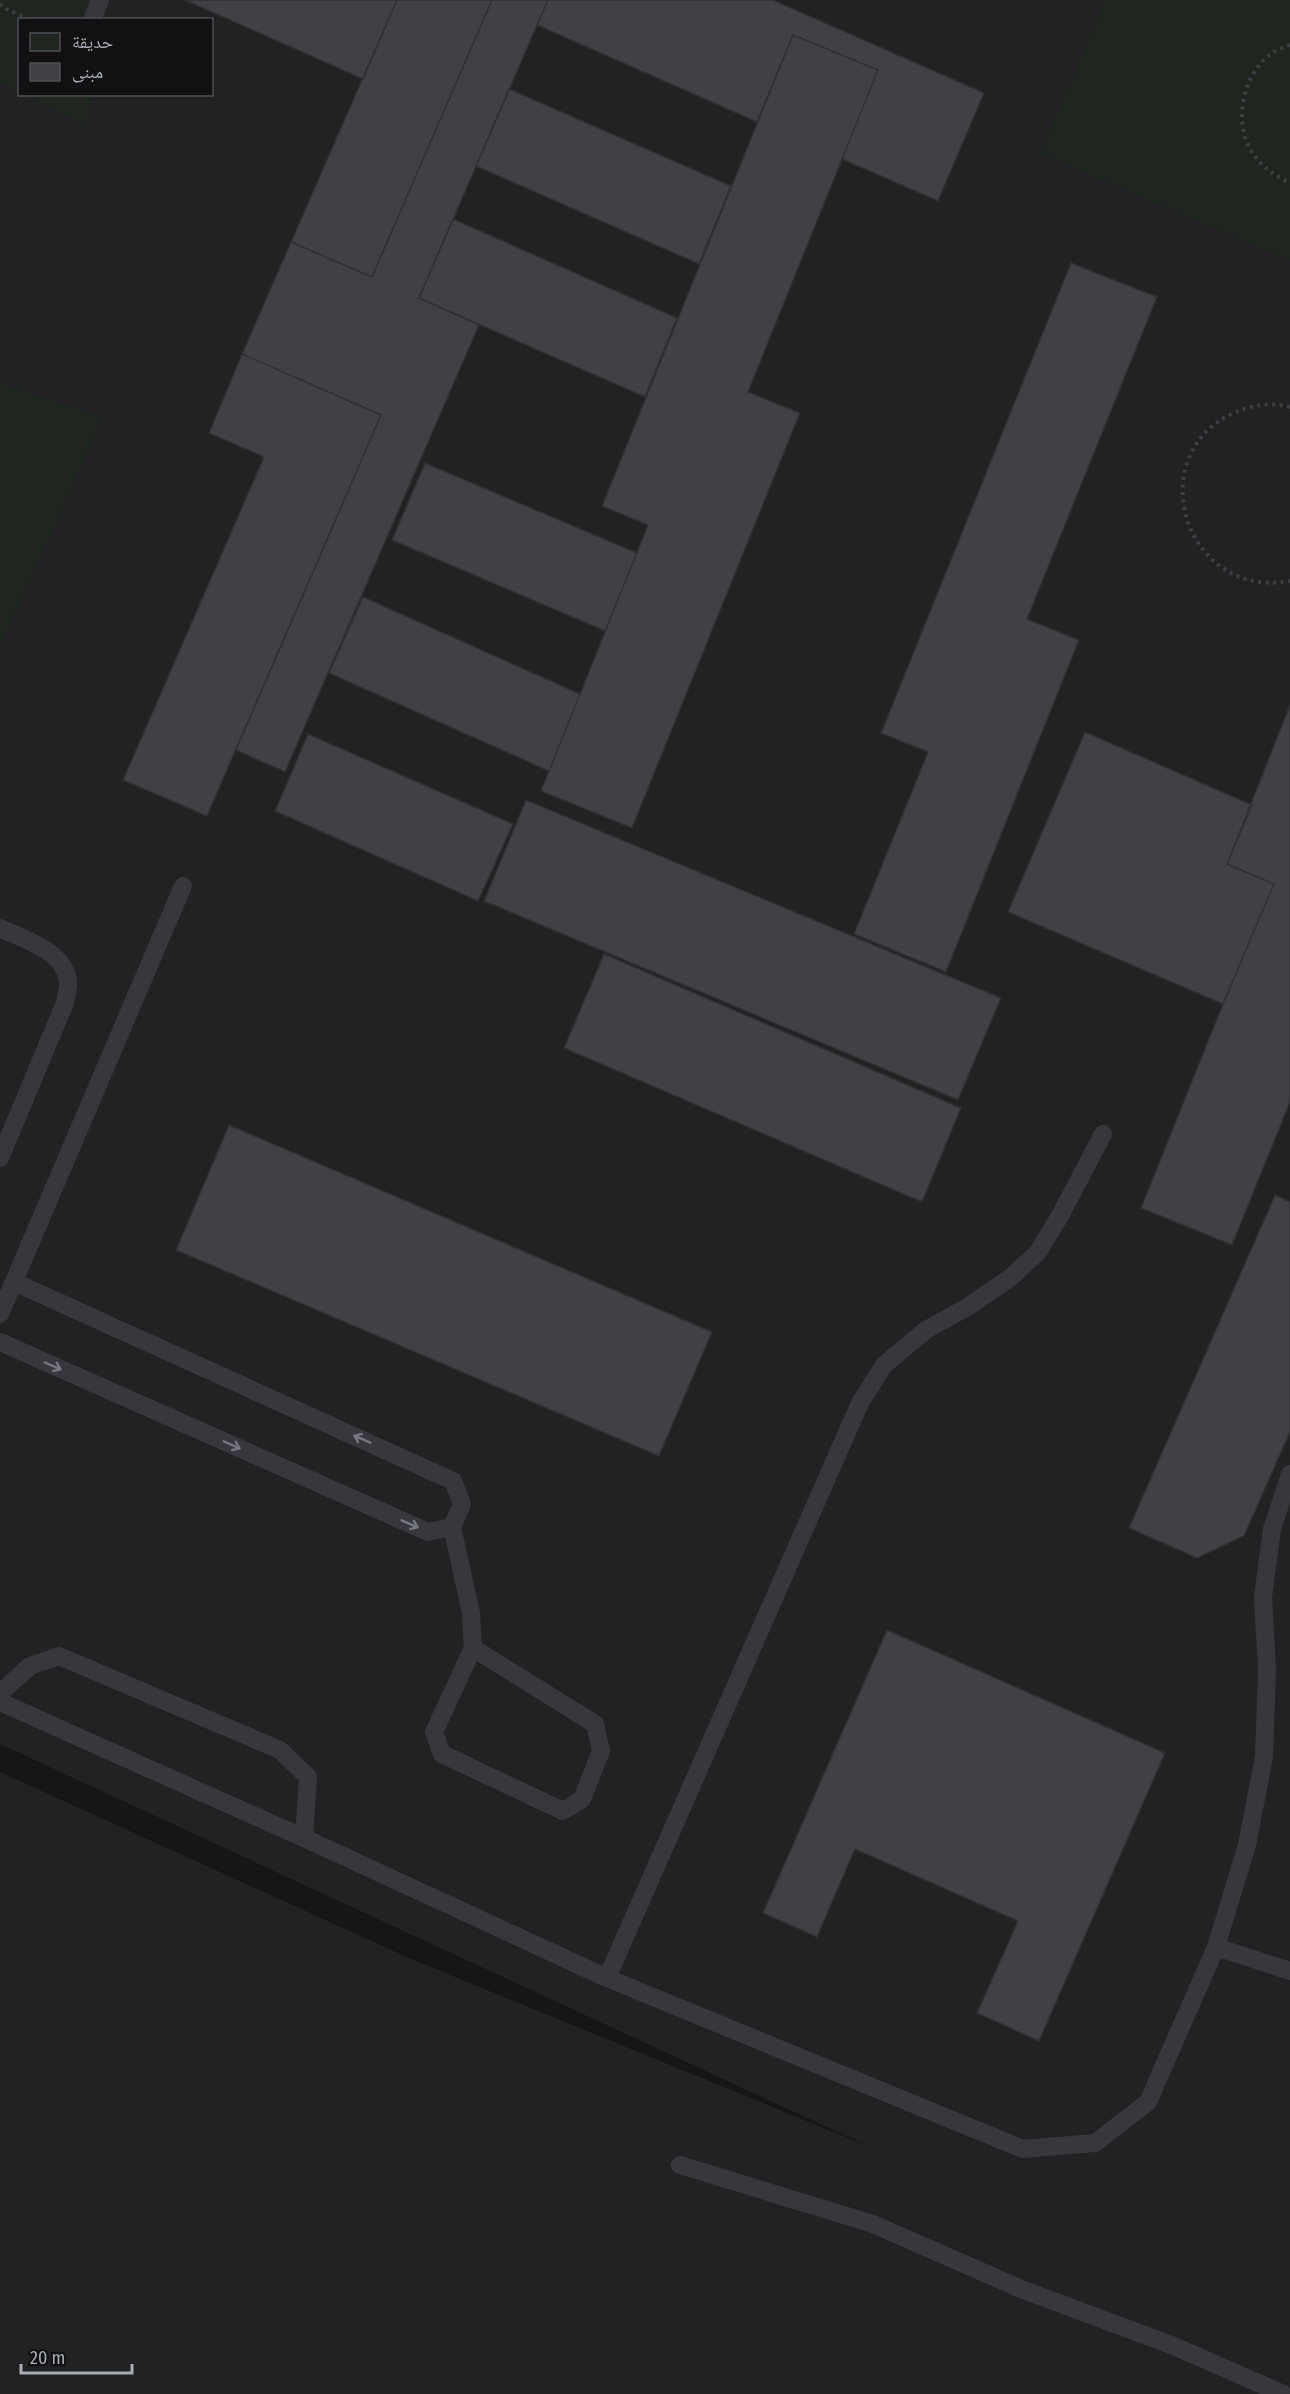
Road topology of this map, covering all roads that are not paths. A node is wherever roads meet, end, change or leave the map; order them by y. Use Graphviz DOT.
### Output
graph roads {
  1 [pos="100,0"];
  2 [pos="93,18"];
  3 [pos="183,886"];
  4 [pos="0,928"];
  5 [pos="1103,1134"];
  6 [pos="0,1158"];
  7 [pos="14,1282"];
  8 [pos="0,1314"];
  9 [pos="0,1342"];
  10 [pos="1290,1474"];
  11 [pos="452,1527"];
  12 [pos="473,1648"];
  13 [pos="0,1693"];
  14 [pos="0,1702"];
  15 [pos="304,1838"];
  16 [pos="1216,1947"];
  17 [pos="1290,1971"];
  18 [pos="607,1978"];
  19 [pos="680,2164"];
  20 [pos="1283,2394"];
  1 -- 2 [label="lane"];
  3 -- 7 [label="lane"];
  4 -- 6 [label="lane"];
  5 -- 18 [label="lane"];
  7 -- 8 [label="lane"];
  11 -- 7 [label="lane, one-way"];
  9 -- 11 [label="lane, one-way"];
  10 -- 16 [label="lane"];
  11 -- 12 [label="lane"];
  12 -- 12 [label="lane"];
  13 -- 15 [label="lane"];
  14 -- 15 [label="lane"];
  15 -- 18 [label="lane"];
  16 -- 17 [label="lane"];
  16 -- 18 [label="lane"];
  19 -- 20 [label="lane"];
}
